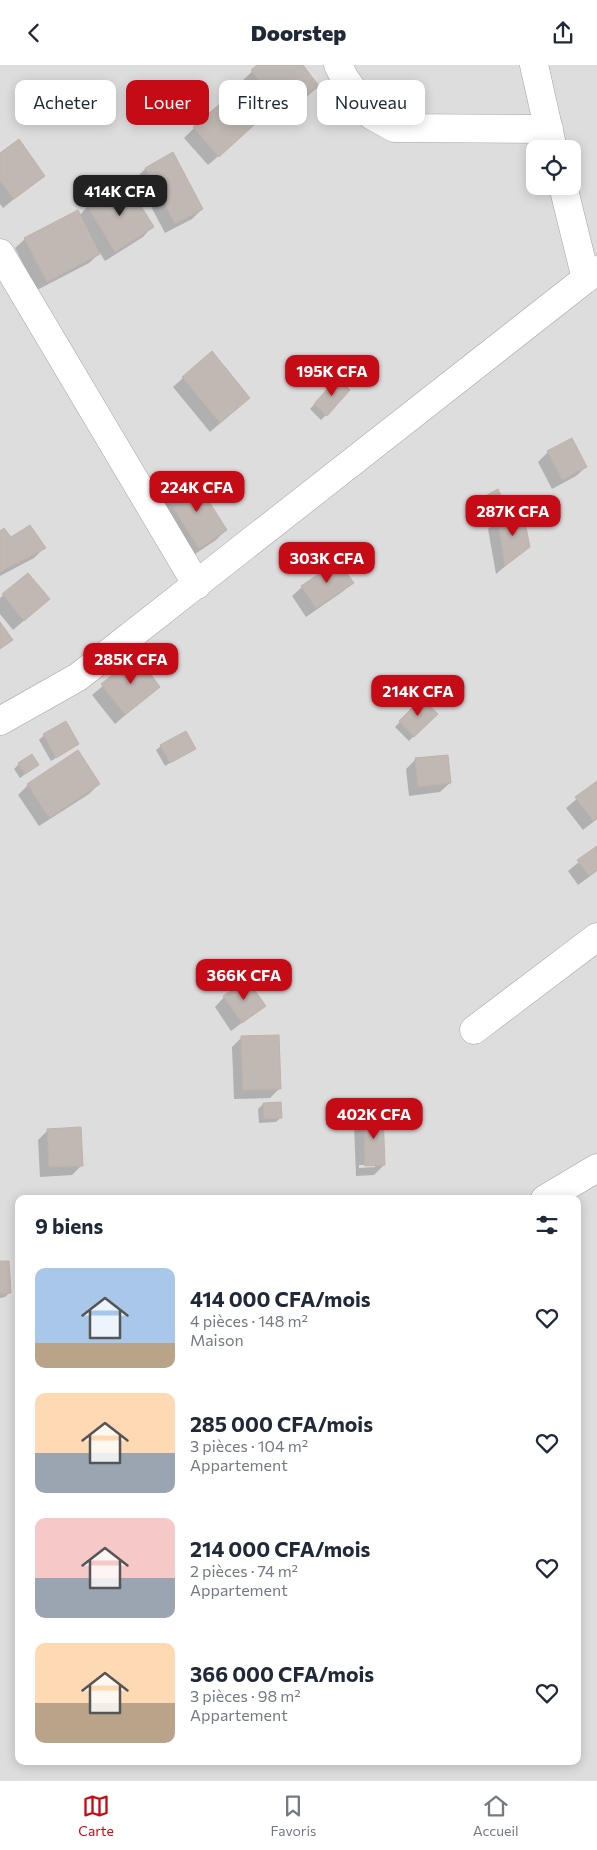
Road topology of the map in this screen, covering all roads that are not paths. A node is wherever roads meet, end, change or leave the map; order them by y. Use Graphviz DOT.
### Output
graph roads {
  1 [pos="338,65"];
  2 [pos="534,65"];
  3 [pos="551,139"];
  4 [pos="566,195"];
  5 [pos="0,253"];
  6 [pos="591,275"];
  7 [pos="196,585"];
  8 [pos="0,721"];
  9 [pos="597,937"];
  10 [pos="474,1030"];
  11 [pos="597,1168"];
  12 [pos="552,1195"];
  1 -- 3 [label="street"];
  2 -- 3 [label="street"];
  4 -- 6 [label="street"];
  5 -- 7 [label="street"];
  6 -- 7 [label="street"];
  7 -- 8 [label="street"];
  9 -- 10 [label="street"];
  11 -- 12 [label="street"];
}
